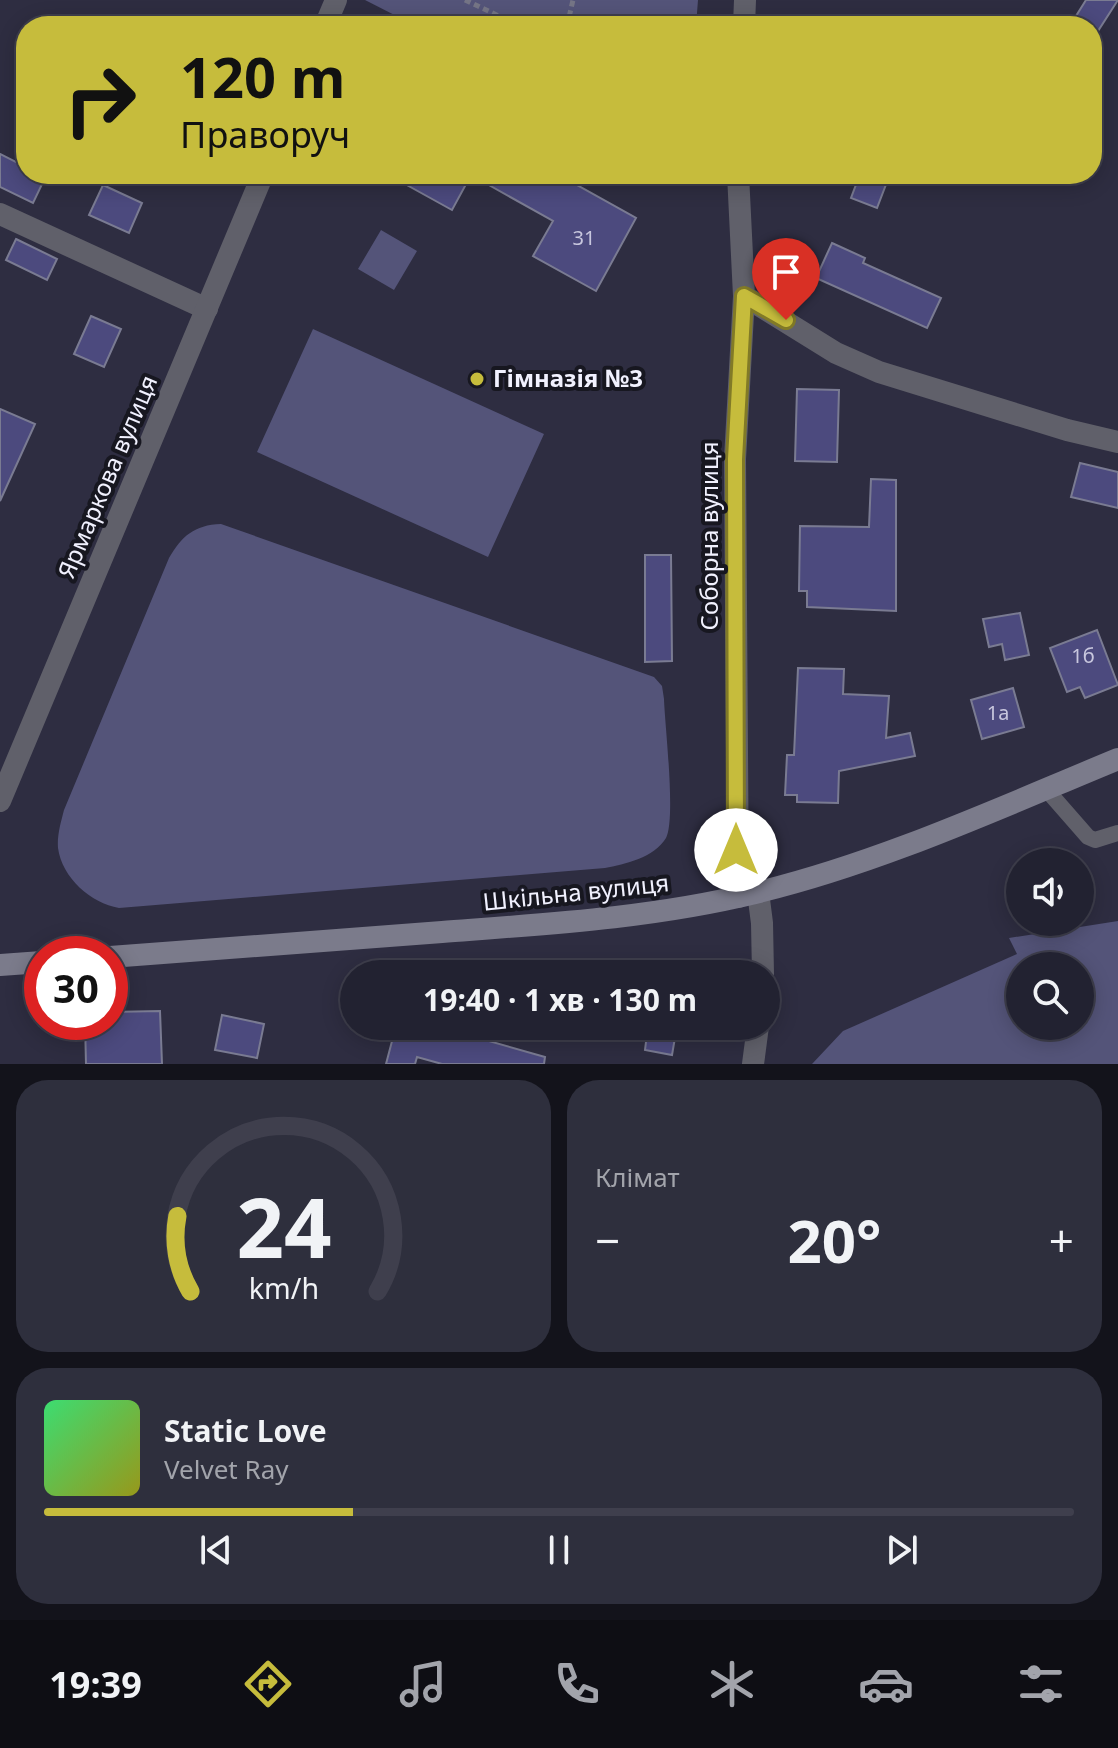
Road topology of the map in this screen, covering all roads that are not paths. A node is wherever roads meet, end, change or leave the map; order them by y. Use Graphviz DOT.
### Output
graph roads {
  1 [pos="259,184"];
  2 [pos="738,184"];
  3 [pos="0,214"];
  4 [pos="744,296"];
  5 [pos="207,309"];
  6 [pos="1118,442"];
  7 [pos="1118,759"];
  8 [pos="1046,789"];
  9 [pos="0,801"];
  10 [pos="1118,833"];
  11 [pos="748,895"];
  12 [pos="128,956"];
  13 [pos="763,960"];
  14 [pos="24,963"];
  15 [pos="0,965"];
  16 [pos="756,1040"];
  17 [pos="753,1064"];
  1 -- 5 [label="street, Ярмаркова вулиця"];
  2 -- 4 [label="street, Соборна вулиця"];
  3 -- 5 [label="street"];
  4 -- 6 [label="street"];
  4 -- 11 [label="street, Соборна вулиця"];
  5 -- 9 [label="street, Ярмаркова вулиця"];
  7 -- 8 [label="main road, Шкільна вулиця"];
  8 -- 10 [label="lane"];
  8 -- 11 [label="main road, Шкільна вулиця"];
  11 -- 12 [label="main road, Шкільна вулиця"];
  11 -- 13 [label="street, Соборна вулиця"];
  14 -- 15 [label="main road"];
  16 -- 17 [label="street"];
}
